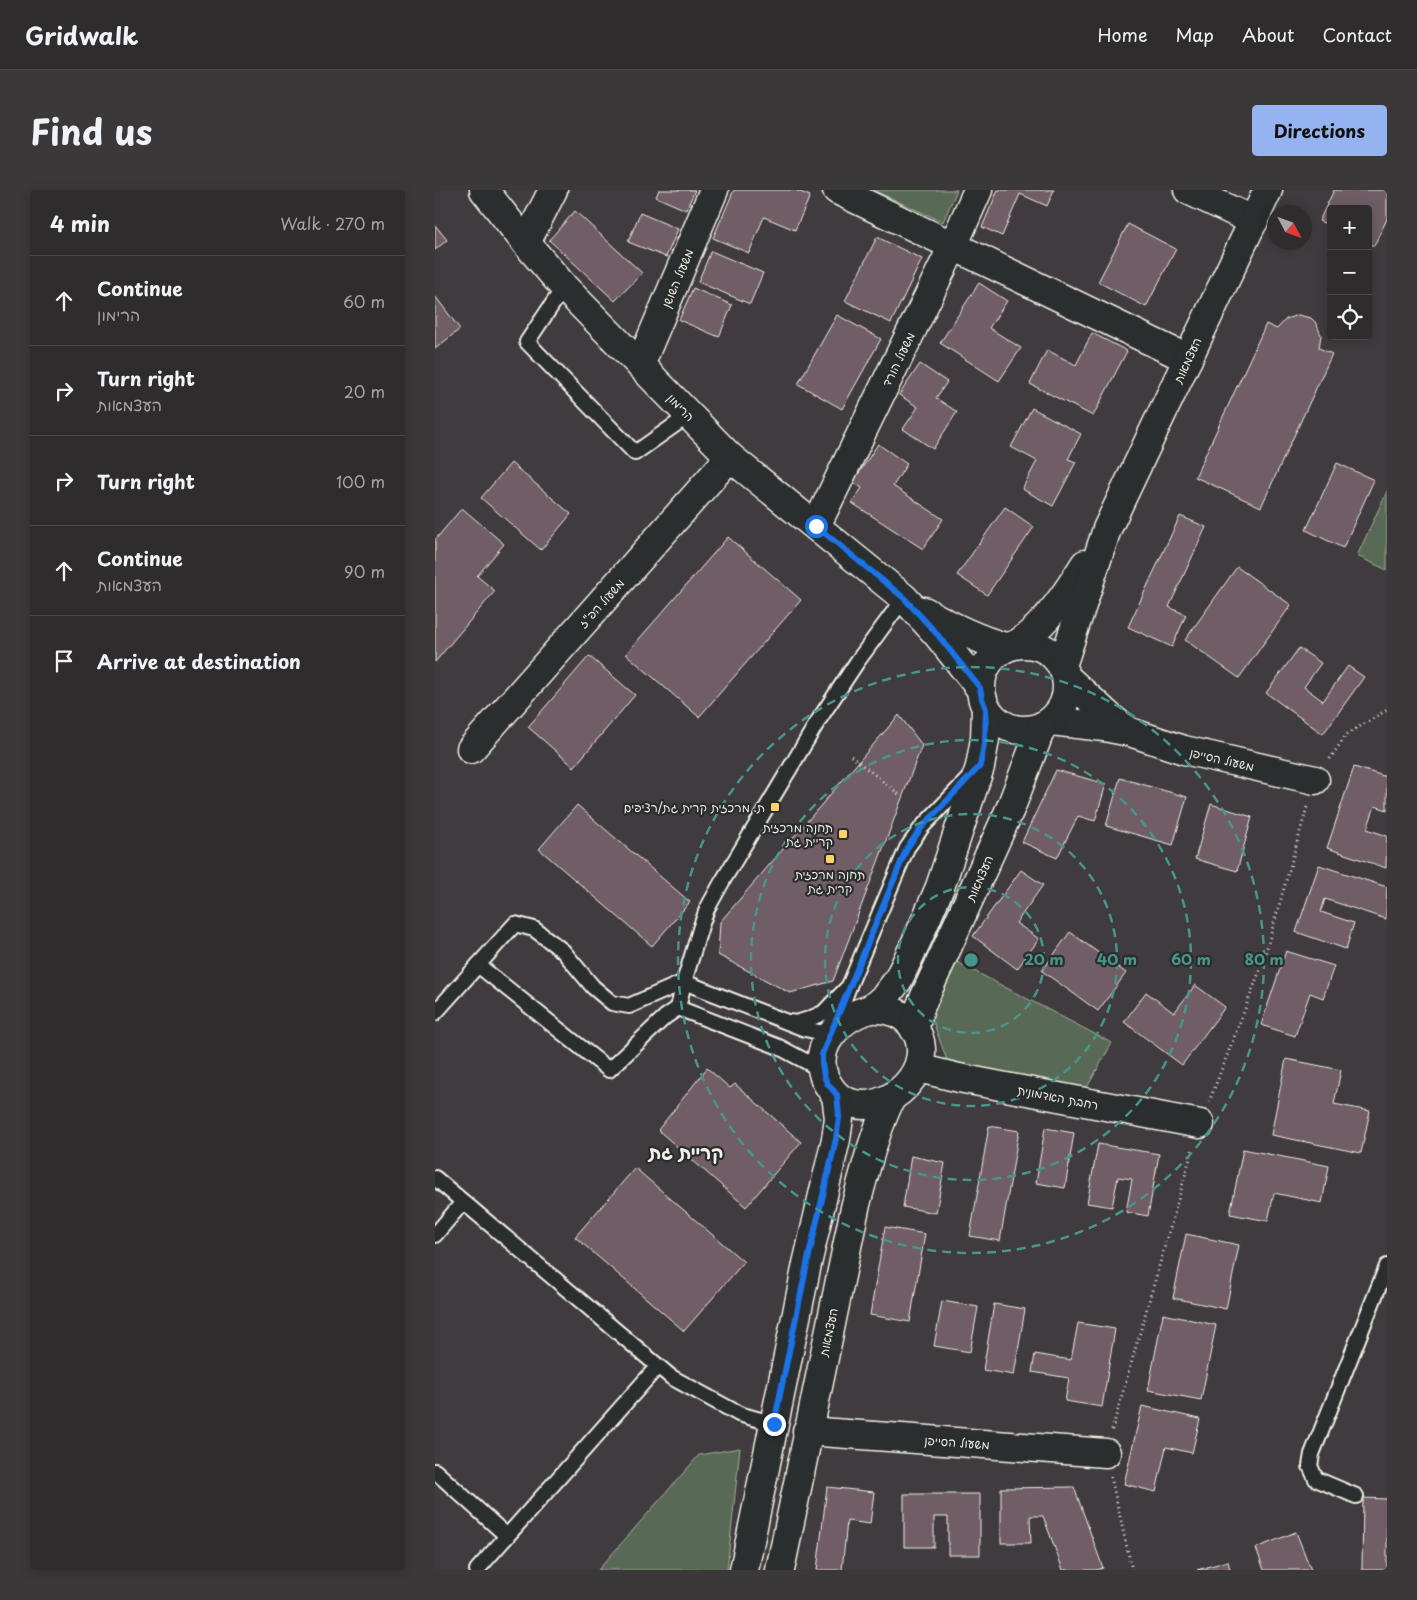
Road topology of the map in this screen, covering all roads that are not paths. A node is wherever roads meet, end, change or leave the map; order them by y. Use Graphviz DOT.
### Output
graph roads {
  1 [pos="484,190"];
  2 [pos="553,190"];
  3 [pos="714,190"];
  4 [pos="837,190"];
  5 [pos="978,190"];
  6 [pos="1188,190"];
  7 [pos="1268,190"];
  8 [pos="1254,221"];
  9 [pos="526,243"];
  10 [pos="953,246"];
  11 [pos="564,287"];
  12 [pos="1188,359"];
  13 [pos="640,365"];
  14 [pos="689,416"];
  15 [pos="730,457"];
  16 [pos="816,526"];
  17 [pos="1107,529"];
  18 [pos="904,598"];
  19 [pos="1011,646"];
  20 [pos="1064,672"];
  21 [pos="983,698"];
  22 [pos="1047,724"];
  23 [pos="1131,732"];
  24 [pos="471,749"];
  25 [pos="980,766"];
  26 [pos="1315,780"];
  27 [pos="478,965"];
  28 [pos="683,982"];
  29 [pos="849,986"];
  30 [pos="677,1008"];
  31 [pos="871,1009"];
  32 [pos="435,1013"];
  33 [pos="785,1022"];
  34 [pos="914,1029"];
  35 [pos="831,1033"];
  36 [pos="918,1068"];
  37 [pos="822,1070"];
  38 [pos="837,1095"];
  39 [pos="891,1098"];
  40 [pos="1200,1124"];
  41 [pos="435,1178"];
  42 [pos="463,1202"];
  43 [pos="435,1234"];
  44 [pos="1387,1266"];
  45 [pos="1383,1286"];
  46 [pos="659,1366"];
  47 [pos="774,1424"];
  48 [pos="807,1431"];
  49 [pos="1106,1453"];
  50 [pos="435,1471"];
  51 [pos="1356,1496"];
  52 [pos="507,1536"];
  53 [pos="477,1570"];
  54 [pos="744,1570"];
  55 [pos="780,1570"];
  1 -- 9 [label="street, הרימון"];
  2 -- 9 [label="street"];
  3 -- 13 [label="street, משעול השושן"];
  4 -- 10 [label="street"];
  5 -- 10 [label="street, משעול הורד"];
  6 -- 8 [label="street"];
  7 -- 8 [label="street, העצמאות"];
  8 -- 12 [label="street, העצמאות"];
  9 -- 11 [label="street, הרימון"];
  10 -- 12 [label="street"];
  10 -- 16 [label="street, משעול הורד"];
  11 -- 13 [label="street, הרימון"];
  11 -- 14 [label="lane"];
  12 -- 17 [label="street, העצמאות"];
  13 -- 14 [label="street, הרימון"];
  14 -- 15 [label="street, הרימון"];
  15 -- 16 [label="street, הרימון"];
  15 -- 24 [label="street, משעול הפ\"ז"];
  16 -- 18 [label="street, הרימון"];
  17 -- 19 [label="street, העצמאות"];
  17 -- 20 [label="street, העצמאות"];
  18 -- 19 [label="street, הרימון"];
  18 -- 21 [label="street, הרימון"];
  18 -- 28 [label="lane"];
  19 -- 20 [label="street"];
  19 -- 21 [label="street"];
  20 -- 22 [label="street"];
  20 -- 23 [label="street, משעול הסייפן"];
  21 -- 22 [label="street"];
  21 -- 25 [label="street"];
  22 -- 23 [label="street, משעול הסייפן"];
  22 -- 34 [label="street, העצמאות"];
  23 -- 26 [label="street, משעול הסייפן"];
  25 -- 29 [label="lane"];
  25 -- 31 [label="street"];
  27 -- 28 [label="lane"];
  27 -- 30 [label="lane"];
  27 -- 32 [label="lane"];
  28 -- 30 [label="lane"];
  28 -- 33 [label="lane"];
  29 -- 33 [label="lane"];
  29 -- 35 [label="lane"];
  30 -- 37 [label="lane"];
  31 -- 34 [label="street"];
  31 -- 35 [label="street"];
  33 -- 35 [label="lane"];
  34 -- 36 [label="street"];
  35 -- 37 [label="street"];
  36 -- 39 [label="street"];
  36 -- 40 [label="street, רחבת האדמונית"];
  37 -- 38 [label="street"];
  38 -- 39 [label="street"];
  38 -- 47 [label="street"];
  39 -- 48 [label="street, העצמאות"];
  41 -- 42 [label="lane"];
  42 -- 43 [label="lane"];
  42 -- 46 [label="lane"];
  44 -- 45 [label="lane"];
  45 -- 51 [label="lane"];
  46 -- 47 [label="lane"];
  46 -- 52 [label="lane"];
  47 -- 54 [label="street"];
  48 -- 49 [label="street, משעול הסייפן"];
  48 -- 55 [label="street, העצמאות"];
  50 -- 52 [label="lane"];
  52 -- 53 [label="lane"];
}
